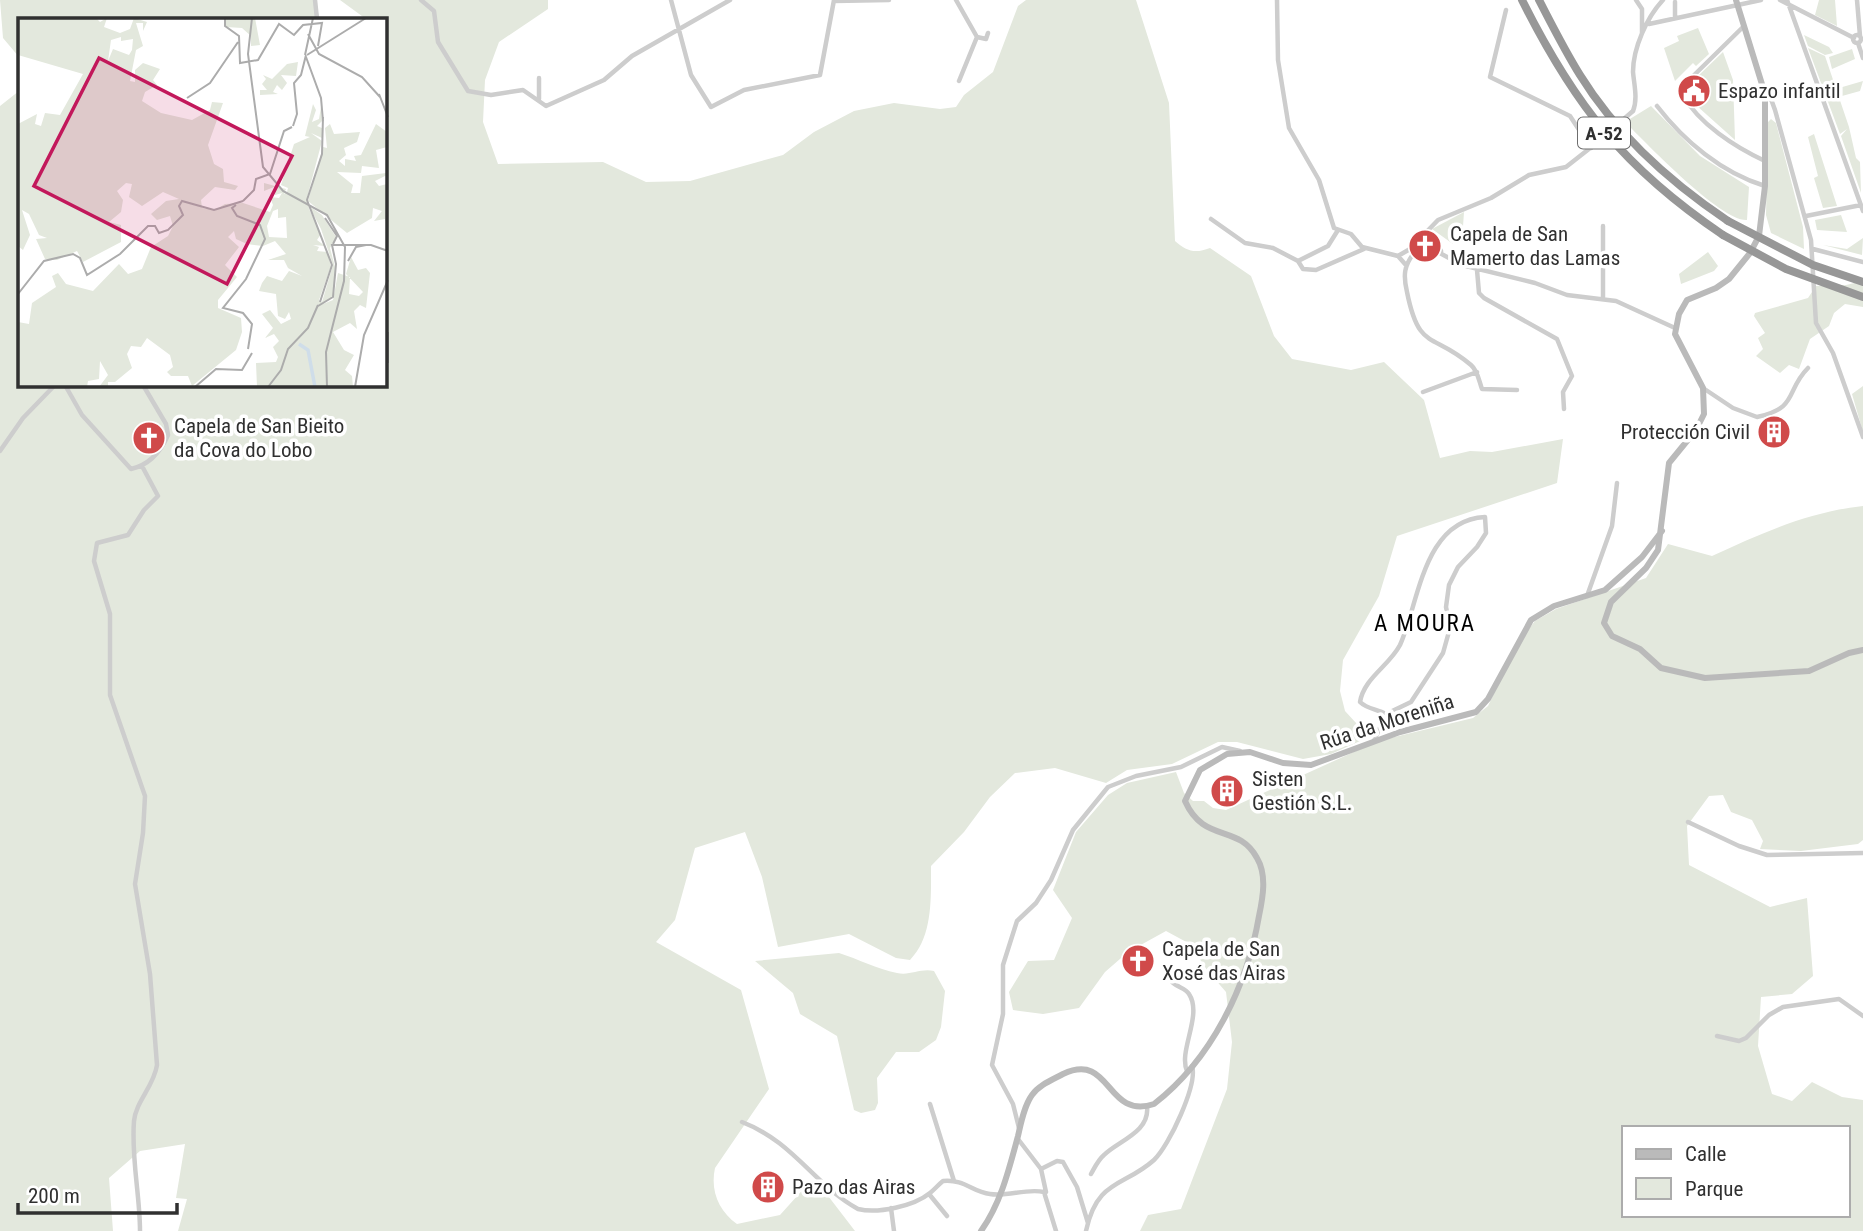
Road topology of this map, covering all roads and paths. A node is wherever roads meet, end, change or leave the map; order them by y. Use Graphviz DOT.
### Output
graph roads {
  1 [pos="314,0"];
  2 [pos="421,0"];
  3 [pos="671,0"];
  4 [pos="717,0"];
  5 [pos="730,0"];
  6 [pos="889,0"];
  7 [pos="956,0"];
  8 [pos="1277,0"];
  9 [pos="1522,0"];
  10 [pos="1539,0"];
  11 [pos="1636,0"];
  12 [pos="1663,0"];
  13 [pos="1682,0"];
  14 [pos="1719,0"];
  15 [pos="1761,0"];
  16 [pos="1780,0"];
  17 [pos="1857,0"];
  18 [pos="834,1"];
  19 [pos="1674,1"];
  20 [pos="1737,3"];
  21 [pos="1787,3"];
  22 [pos="722,5"];
  23 [pos="1723,9"];
  24 [pos="1506,10"];
  25 [pos="1807,15"];
  26 [pos="317,18"];
  27 [pos="1675,18"];
  28 [pos="1859,18"];
  29 [pos="1648,25"];
  30 [pos="1745,25"];
  31 [pos="1796,26"];
  32 [pos="681,29"];
  33 [pos="988,33"];
  34 [pos="1844,34"];
  35 [pos="977,37"];
  36 [pos="1639,40"];
  37 [pos="1859,40"];
  38 [pos="1863,58"];
  39 [pos="539,78"];
  40 [pos="959,81"];
  41 [pos="1765,94"];
  42 [pos="538,100"];
  43 [pos="1657,106"];
  44 [pos="1592,147"];
  45 [pos="1765,161"];
  46 [pos="1765,186"];
  47 [pos="1862,208"];
  48 [pos="1806,216"];
  49 [pos="1211,219"];
  50 [pos="1603,226"];
  51 [pos="1338,230"];
  52 [pos="1429,232"];
  53 [pos="1365,248"];
  54 [pos="1813,249"];
  55 [pos="1412,251"];
  56 [pos="1445,254"];
  57 [pos="1398,256"];
  58 [pos="1298,261"];
  59 [pos="1863,261"];
  60 [pos="1405,264"];
  61 [pos="1477,270"];
  62 [pos="1863,282"];
  63 [pos="1863,297"];
  64 [pos="1603,298"];
  65 [pos="1675,328"];
  66 [pos="1808,368"];
  67 [pos="1476,372"];
  68 [pos="53,387"];
  69 [pos="66,387"];
  70 [pos="144,387"];
  71 [pos="1703,388"];
  72 [pos="1517,390"];
  73 [pos="1423,392"];
  74 [pos="1718,396"];
  75 [pos="1704,398"];
  76 [pos="1564,409"];
  77 [pos="1863,437"];
  78 [pos="0,451"];
  79 [pos="142,466"];
  80 [pos="1617,483"];
  81 [pos="1662,531"];
  82 [pos="1586,597"];
  83 [pos="1863,650"];
  84 [pos="1386,714"];
  85 [pos="1374,741"];
  86 [pos="1241,751"];
  87 [pos="1688,822"];
  88 [pos="1863,853"];
  89 [pos="1171,981"];
  90 [pos="1863,1016"];
  91 [pos="1717,1036"];
  92 [pos="1189,1068"];
  93 [pos="930,1104"];
  94 [pos="1147,1107"];
  95 [pos="742,1122"];
  96 [pos="1019,1129"];
  97 [pos="1017,1138"];
  98 [pos="1041,1169"];
  99 [pos="1091,1174"];
  100 [pos="954,1181"];
  101 [pos="1046,1193"];
  102 [pos="929,1194"];
  103 [pos="1001,1194"];
  104 [pos="891,1208"];
  105 [pos="947,1216"];
  106 [pos="1088,1223"];
  107 [pos="140,1231"];
  108 [pos="894,1231"];
  109 [pos="981,1231"];
  110 [pos="1056,1231"];
  111 [pos="1086,1231"];
  1 -- 26 [label="street"];
  2 -- 42 [label="street"];
  3 -- 32 [label="street"];
  4 -- 22 [label="street"];
  5 -- 22 [label="street"];
  6 -- 18 [label="street"];
  7 -- 35 [label="street"];
  8 -- 51 [label="street"];
  9 -- 63 [label="highway, A-52, bridge"];
  10 -- 62 [label="highway, A-52, bridge"];
  11 -- 36 [label="street"];
  12 -- 29 [label="street"];
  13 -- 19 [label="street"];
  14 -- 23 [label="street"];
  15 -- 20 [label="street"];
  16 -- 21 [label="street"];
  17 -- 28 [label="street"];
  18 -- 32 [label="street"];
  19 -- 27 [label="street"];
  20 -- 23 [label="street"];
  20 -- 30 [label="street"];
  21 -- 25 [label="street"];
  21 -- 31 [label="street"];
  22 -- 32 [label="street"];
  23 -- 27 [label="street"];
  24 -- 44 [label="street"];
  25 -- 31 [label="street"];
  25 -- 34 [label="street"];
  27 -- 29 [label="street"];
  28 -- 34 [label="street"];
  28 -- 37 [label="street"];
  29 -- 36 [label="street"];
  30 -- 41 [label="street"];
  30 -- 45 [label="street"];
  31 -- 47 [label="street"];
  32 -- 42 [label="street"];
  33 -- 35 [label="street"];
  34 -- 37 [label="street"];
  35 -- 40 [label="street"];
  36 -- 44 [label="street, bridge"];
  37 -- 38 [label="street"];
  39 -- 42 [label="street"];
  41 -- 45 [label="street"];
  41 -- 48 [label="street"];
  43 -- 46 [label="street"];
  44 -- 52 [label="street"];
  45 -- 46 [label="street"];
  46 -- 65 [label="street"];
  47 -- 48 [label="street"];
  48 -- 54 [label="street"];
  49 -- 58 [label="street"];
  50 -- 64 [label="street"];
  51 -- 53 [label="street"];
  51 -- 58 [label="street"];
  52 -- 55 [label="street"];
  52 -- 56 [label="street"];
  53 -- 57 [label="street"];
  53 -- 58 [label="street"];
  54 -- 59 [label="street"];
  54 -- 77 [label="street"];
  55 -- 56 [label="street"];
  55 -- 57 [label="street"];
  55 -- 60 [label="street"];
  56 -- 61 [label="street"];
  57 -- 60 [label="street"];
  60 -- 67 [label="street"];
  61 -- 64 [label="street"];
  61 -- 76 [label="street"];
  64 -- 65 [label="street"];
  65 -- 71 [label="street"];
  66 -- 74 [label="street"];
  67 -- 72 [label="street"];
  67 -- 73 [label="street"];
  68 -- 78 [label="street"];
  69 -- 79 [label="street"];
  70 -- 79 [label="street"];
  71 -- 74 [label="street"];
  71 -- 75 [label="street"];
  74 -- 75 [label="street"];
  75 -- 81 [label="street"];
  79 -- 107 [label="street"];
  80 -- 82 [label="street"];
  81 -- 82 [label="street, Rúa da Moreniña"];
  81 -- 83 [label="street"];
  82 -- 85 [label="street, Rúa da Moreniña"];
  84 -- 84 [label="street"];
  84 -- 85 [label="street"];
  85 -- 86 [label="street, Rúa da Moreniña"];
  86 -- 92 [label="street"];
  86 -- 96 [label="street"];
  87 -- 88 [label="street"];
  89 -- 92 [label="street"];
  90 -- 91 [label="street"];
  92 -- 94 [label="street"];
  92 -- 106 [label="street"];
  93 -- 100 [label="street"];
  94 -- 96 [label="street"];
  94 -- 99 [label="street"];
  95 -- 104 [label="street"];
  96 -- 97 [label="street"];
  97 -- 98 [label="street"];
  97 -- 103 [label="street"];
  98 -- 101 [label="street"];
  98 -- 106 [label="street"];
  100 -- 102 [label="street"];
  100 -- 103 [label="street"];
  101 -- 103 [label="street"];
  101 -- 110 [label="street"];
  102 -- 104 [label="street"];
  102 -- 105 [label="street"];
  103 -- 109 [label="street"];
  104 -- 108 [label="street"];
  106 -- 111 [label="street"];
}
